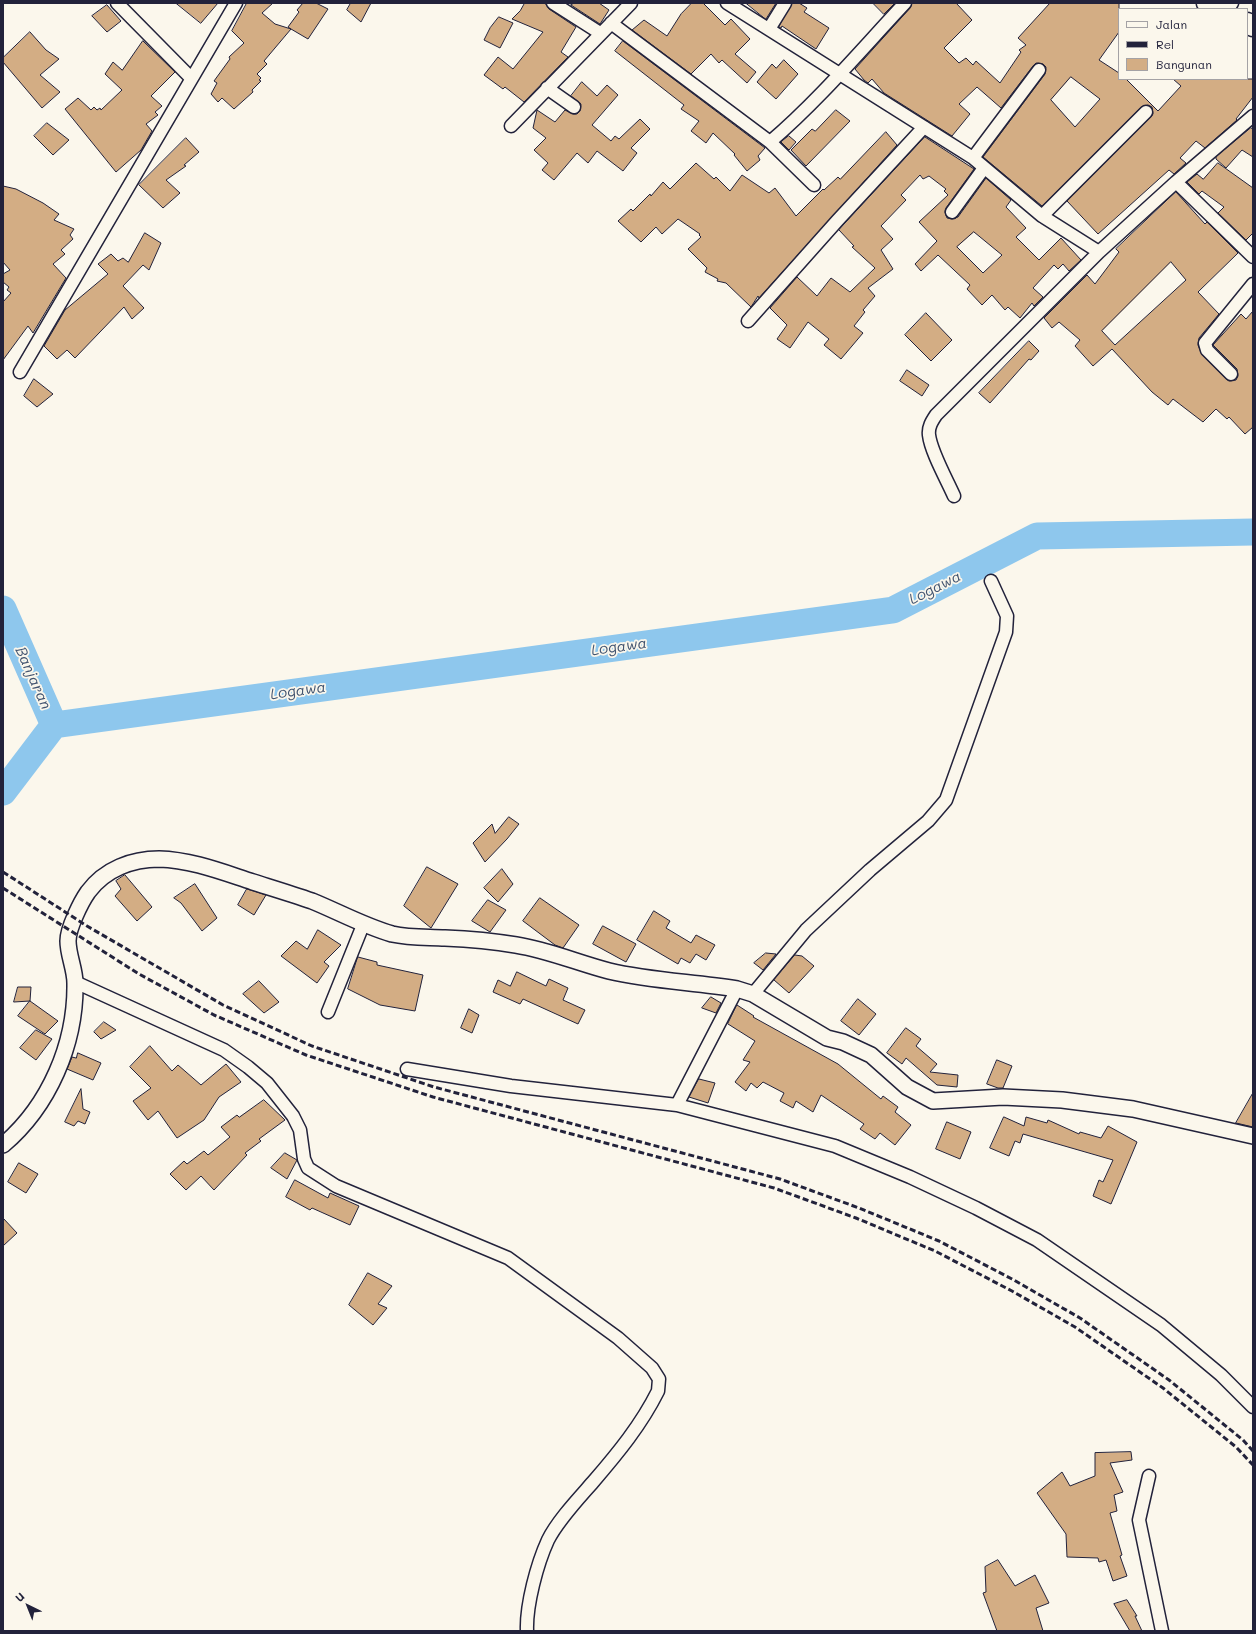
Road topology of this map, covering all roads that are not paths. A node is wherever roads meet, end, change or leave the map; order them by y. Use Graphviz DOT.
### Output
graph roads {
  1 [pos="117,3"];
  2 [pos="236,3"];
  3 [pos="553,3"];
  4 [pos="630,3"];
  5 [pos="727,3"];
  6 [pos="785,3"];
  7 [pos="905,3"];
  8 [pos="1207,3"];
  9 [pos="1218,8"];
  10 [pos="611,23"];
  11 [pos="769,29"];
  12 [pos="600,33"];
  13 [pos="1039,70"];
  14 [pos="839,74"];
  15 [pos="191,78"];
  16 [pos="547,88"];
  17 [pos="574,107"];
  18 [pos="1146,112"];
  19 [pos="1253,116"];
  20 [pos="510,126"];
  21 [pos="924,127"];
  22 [pos="770,142"];
  23 [pos="973,158"];
  24 [pos="984,168"];
  25 [pos="1176,182"];
  26 [pos="814,185"];
  27 [pos="952,212"];
  28 [pos="1042,216"];
  29 [pos="1099,252"];
  30 [pos="1253,257"];
  31 [pos="1253,284"];
  32 [pos="748,321"];
  33 [pos="20,372"];
  34 [pos="1230,374"];
  35 [pos="954,496"];
  36 [pos="991,581"];
  37 [pos="363,925"];
  38 [pos="75,982"];
  39 [pos="737,989"];
  40 [pos="753,994"];
  41 [pos="328,1012"];
  42 [pos="407,1069"];
  43 [pos="677,1105"];
  44 [pos="1253,1136"];
  45 [pos="3,1145"];
  46 [pos="1253,1407"];
  47 [pos="1149,1476"];
  48 [pos="527,1631"];
  49 [pos="1162,1631"];
  1 -- 15 [label="street"];
  2 -- 15 [label="street"];
  3 -- 12 [label="street"];
  4 -- 10 [label="street"];
  5 -- 11 [label="street"];
  6 -- 11 [label="street"];
  7 -- 14 [label="street"];
  8 -- 9 [label="highway"];
  10 -- 12 [label="street"];
  10 -- 22 [label="street"];
  11 -- 14 [label="street"];
  12 -- 16 [label="street"];
  13 -- 23 [label="street"];
  14 -- 21 [label="street"];
  14 -- 22 [label="street"];
  15 -- 33 [label="street"];
  16 -- 17 [label="street"];
  16 -- 20 [label="street"];
  18 -- 28 [label="street"];
  19 -- 25 [label="street"];
  21 -- 23 [label="street"];
  21 -- 32 [label="street"];
  22 -- 26 [label="street"];
  23 -- 24 [label="street"];
  24 -- 27 [label="street"];
  24 -- 28 [label="street"];
  25 -- 29 [label="street"];
  25 -- 30 [label="street"];
  28 -- 29 [label="street"];
  29 -- 35 [label="street"];
  31 -- 34 [label="street"];
  36 -- 40 [label="street"];
  37 -- 38 [label="street"];
  37 -- 39 [label="street"];
  37 -- 41 [label="street"];
  38 -- 45 [label="street"];
  38 -- 48 [label="street"];
  39 -- 40 [label="street"];
  39 -- 43 [label="street"];
  40 -- 44 [label="street"];
  42 -- 43 [label="street"];
  43 -- 46 [label="street"];
  47 -- 49 [label="street"];
}
